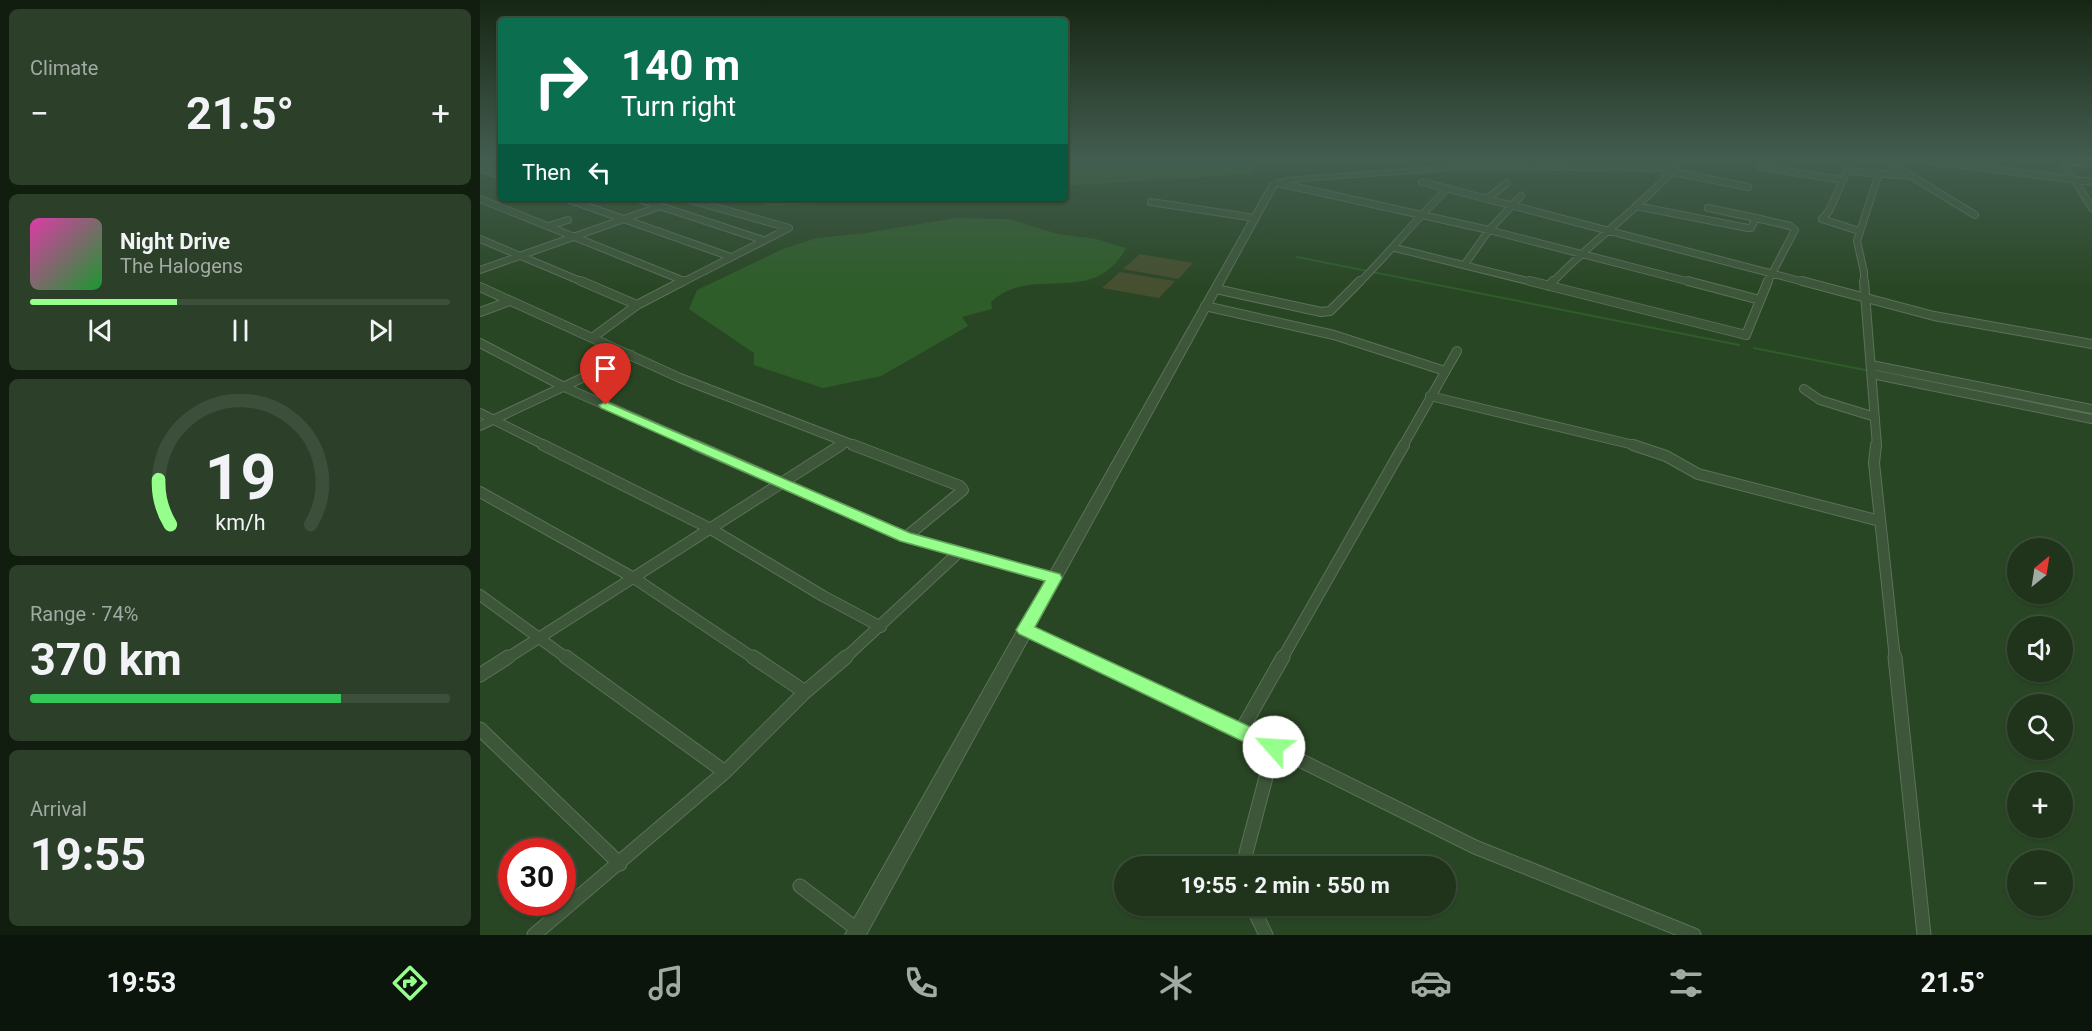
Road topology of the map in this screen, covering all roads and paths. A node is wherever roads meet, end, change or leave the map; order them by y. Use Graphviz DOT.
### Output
graph roads {
  1 [pos="484,201"];
  2 [pos="572,201"];
  3 [pos="643,201"];
  4 [pos="694,201"];
  5 [pos="1266,201"];
  6 [pos="1359,201"];
  7 [pos="1434,201"];
  8 [pos="1499,201"];
  9 [pos="1516,201"];
  10 [pos="1642,201"];
  11 [pos="1834,201"];
  12 [pos="1869,201"];
  13 [pos="1951,201"];
  14 [pos="1151,202"];
  15 [pos="1512,204"];
  16 [pos="1636,206"];
  17 [pos="658,207"];
  18 [pos="1708,208"];
  19 [pos="1420,214"];
  20 [pos="1975,215"];
  21 [pos="1255,218"];
  22 [pos="1756,218"];
  23 [pos="622,219"];
  24 [pos="568,220"];
  25 [pos="549,226"];
  26 [pos="1489,230"];
  27 [pos="1608,230"];
  28 [pos="1859,231"];
  29 [pos="575,237"];
  30 [pos="480,239"];
  31 [pos="763,240"];
  32 [pos="1395,248"];
  33 [pos="1580,253"];
  34 [pos="519,256"];
  35 [pos="731,258"];
  36 [pos="1465,264"];
  37 [pos="480,270"];
  38 [pos="1771,274"];
  39 [pos="684,281"];
  40 [pos="1549,285"];
  41 [pos="480,287"];
  42 [pos="1216,289"];
  43 [pos="1863,299"];
  44 [pos="1760,300"];
  45 [pos="510,301"];
  46 [pos="637,305"];
  47 [pos="1205,306"];
  48 [pos="480,312"];
  49 [pos="592,338"];
  50 [pos="480,344"];
  51 [pos="2092,344"];
  52 [pos="1458,351"];
  53 [pos="631,355"];
  54 [pos="1445,370"];
  55 [pos="1872,370"];
  56 [pos="564,387"];
  57 [pos="1804,389"];
  58 [pos="1430,396"];
  59 [pos="2092,409"];
  60 [pos="480,413"];
  61 [pos="1875,417"];
  62 [pos="2092,419"];
  63 [pos="492,420"];
  64 [pos="480,426"];
  65 [pos="843,442"];
  66 [pos="781,483"];
  67 [pos="480,492"];
  68 [pos="1880,521"];
  69 [pos="711,529"];
  70 [pos="906,537"];
  71 [pos="958,553"];
  72 [pos="634,578"];
  73 [pos="1054,578"];
  74 [pos="480,595"];
  75 [pos="881,627"];
  76 [pos="1025,630"];
  77 [pos="541,638"];
  78 [pos="480,675"];
  79 [pos="806,692"];
  80 [pos="480,729"];
  81 [pos="1241,731"];
  82 [pos="1274,747"];
  83 [pos="725,772"];
  84 [pos="1246,856"];
  85 [pos="620,864"];
  86 [pos="800,886"];
  87 [pos="1257,916"];
  88 [pos="856,932"];
  89 [pos="534,935"];
  90 [pos="1266,935"];
  91 [pos="1694,935"];
  92 [pos="1924,935"];
  1 -- 25 [label="street"];
  2 -- 23 [label="street"];
  3 -- 17 [label="street"];
  4 -- 31 [label="street"];
  5 -- 21 [label="street"];
  6 -- 19 [label="street"];
  7 -- 19 [label="street"];
  8 -- 15 [label="street"];
  9 -- 15 [label="street"];
  10 -- 16 [label="street"];
  11 -- 28 [label="street"];
  12 -- 28 [label="street"];
  13 -- 20 [label="street"];
  14 -- 21 [label="street"];
  15 -- 26 [label="street"];
  15 -- 27 [label="street"];
  16 -- 22 [label="street"];
  16 -- 27 [label="street"];
  17 -- 23 [label="street"];
  17 -- 31 [label="street"];
  18 -- 22 [label="street"];
  19 -- 26 [label="street"];
  19 -- 32 [label="street"];
  21 -- 42 [label="street"];
  22 -- 38 [label="street"];
  23 -- 29 [label="street"];
  23 -- 35 [label="street"];
  24 -- 25 [label="street"];
  25 -- 29 [label="street"];
  26 -- 33 [label="street"];
  26 -- 36 [label="street"];
  27 -- 33 [label="street"];
  27 -- 38 [label="street"];
  28 -- 43 [label="street"];
  29 -- 34 [label="street"];
  29 -- 39 [label="street"];
  30 -- 34 [label="street"];
  31 -- 35 [label="street"];
  32 -- 36 [label="street"];
  32 -- 42 [label="street"];
  33 -- 40 [label="street"];
  33 -- 44 [label="street"];
  34 -- 37 [label="street"];
  34 -- 46 [label="street"];
  35 -- 39 [label="street"];
  36 -- 40 [label="street"];
  38 -- 43 [label="street"];
  38 -- 44 [label="street"];
  39 -- 46 [label="street"];
  40 -- 44 [label="street"];
  41 -- 45 [label="street"];
  42 -- 47 [label="street"];
  43 -- 51 [label="street"];
  43 -- 55 [label="street"];
  45 -- 48 [label="street"];
  45 -- 49 [label="street"];
  46 -- 49 [label="street"];
  47 -- 54 [label="street"];
  47 -- 73 [label="street"];
  49 -- 53 [label="street"];
  50 -- 56 [label="street"];
  52 -- 54 [label="street"];
  53 -- 56 [label="street"];
  53 -- 65 [label="street"];
  54 -- 58 [label="street"];
  55 -- 59 [label="street"];
  55 -- 61 [label="street"];
  55 -- 62 [label="street"];
  56 -- 63 [label="street"];
  56 -- 66 [label="street"];
  57 -- 61 [label="street"];
  58 -- 68 [label="street"];
  58 -- 81 [label="street"];
  60 -- 63 [label="street"];
  61 -- 68 [label="street"];
  63 -- 64 [label="street"];
  63 -- 69 [label="street"];
  65 -- 66 [label="street"];
  65 -- 70 [label="street"];
  66 -- 69 [label="street"];
  66 -- 70 [label="street"];
  67 -- 72 [label="street"];
  68 -- 92 [label="street"];
  69 -- 72 [label="street"];
  69 -- 75 [label="street"];
  70 -- 71 [label="street"];
  71 -- 73 [label="street"];
  71 -- 75 [label="street"];
  72 -- 77 [label="street"];
  72 -- 79 [label="street"];
  73 -- 76 [label="street"];
  74 -- 77 [label="street"];
  75 -- 79 [label="street"];
  76 -- 81 [label="street"];
  76 -- 88 [label="street"];
  77 -- 78 [label="street"];
  77 -- 83 [label="street"];
  79 -- 83 [label="street"];
  80 -- 85 [label="street"];
  81 -- 82 [label="street"];
  82 -- 84 [label="street"];
  82 -- 91 [label="street"];
  83 -- 85 [label="street"];
  85 -- 89 [label="street"];
  86 -- 88 [label="street"];
  87 -- 90 [label="street"];
}
